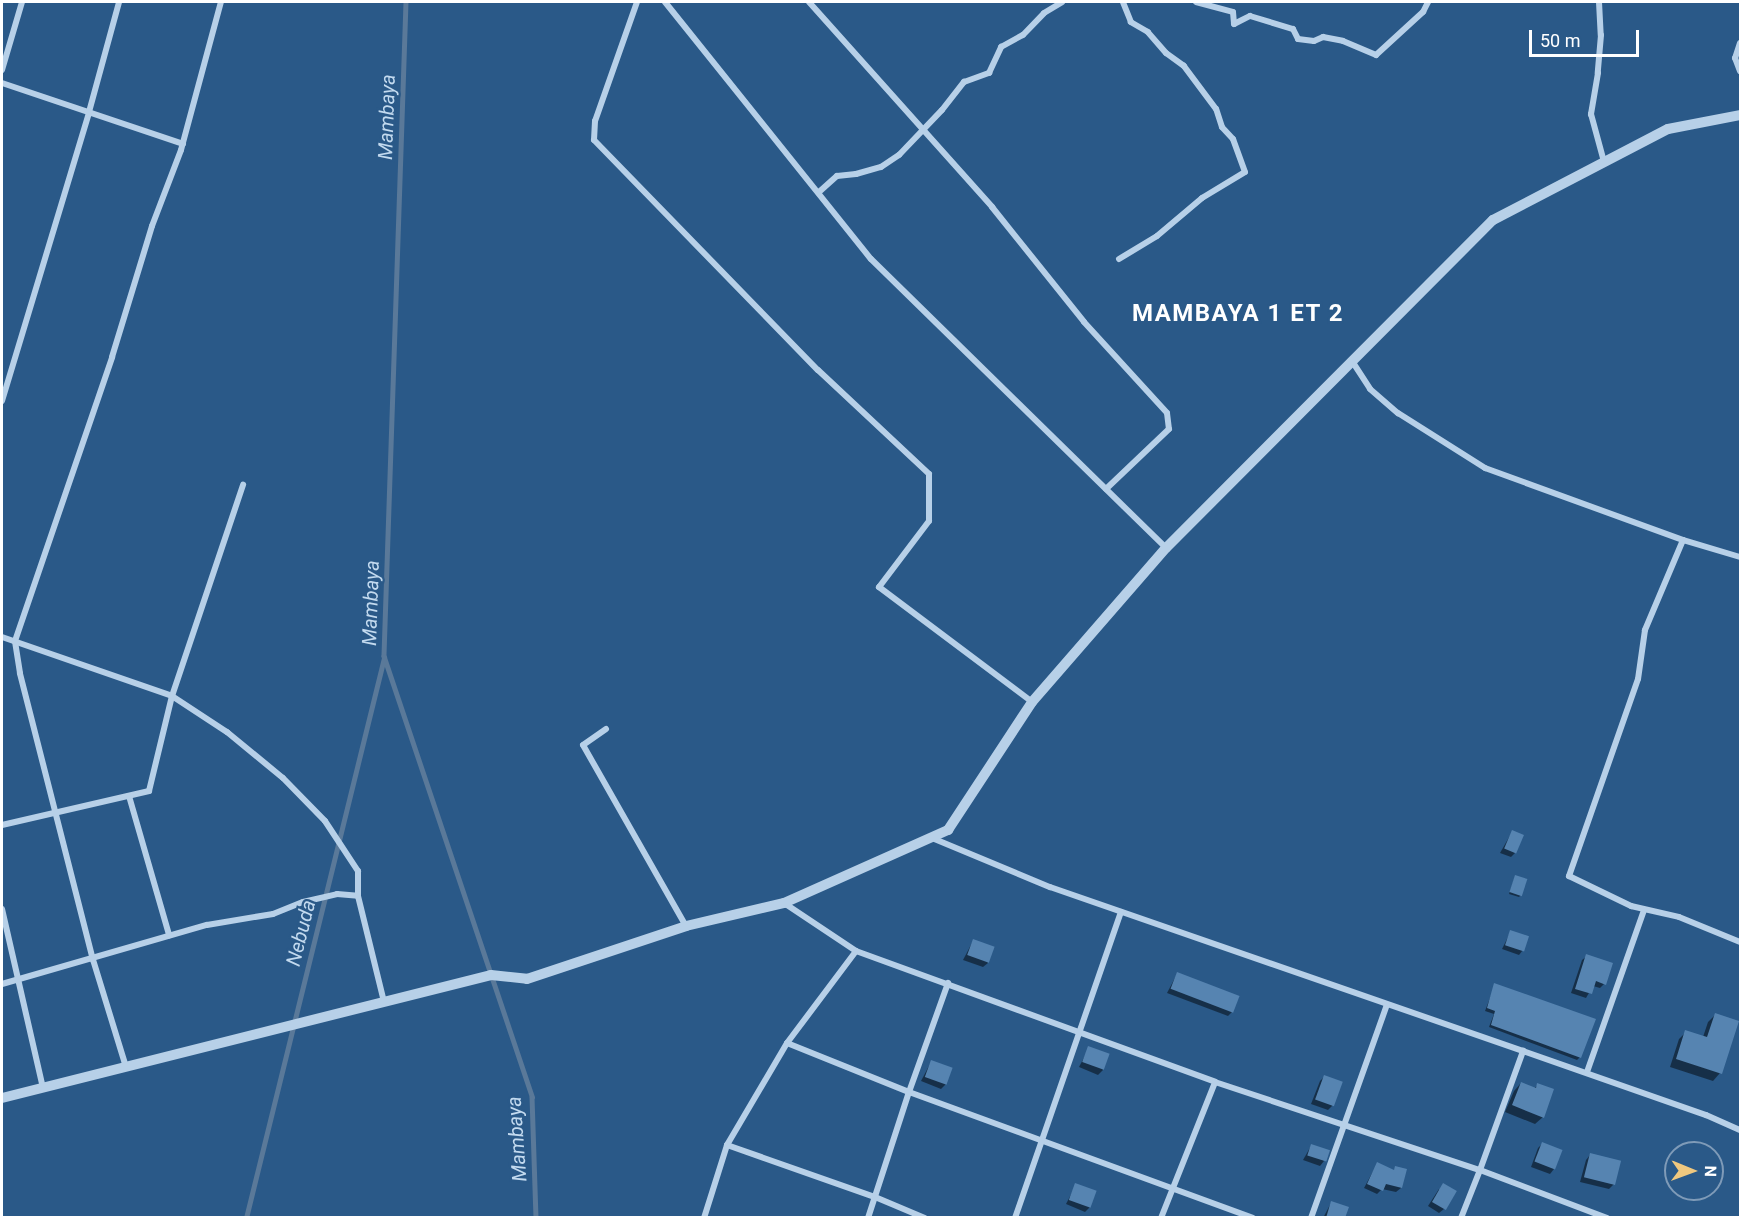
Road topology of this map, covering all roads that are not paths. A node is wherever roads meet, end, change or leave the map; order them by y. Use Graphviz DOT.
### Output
graph roads {
  1 [pos="22,2"];
  2 [pos="118,2"];
  3 [pos="221,2"];
  4 [pos="637,2"];
  5 [pos="665,2"];
  6 [pos="809,2"];
  7 [pos="1062,2"];
  8 [pos="1123,2"];
  9 [pos="1196,2"];
  10 [pos="1428,2"];
  11 [pos="1599,2"];
  12 [pos="1740,43"];
  13 [pos="2,70"];
  14 [pos="1740,71"];
  15 [pos="2,83"];
  16 [pos="89,112"];
  17 [pos="1740,115"];
  18 [pos="923,131"];
  19 [pos="183,144"];
  20 [pos="1604,162"];
  21 [pos="819,192"];
  22 [pos="1119,259"];
  23 [pos="1352,361"];
  24 [pos="2,400"];
  25 [pos="243,485"];
  26 [pos="1106,489"];
  27 [pos="1683,540"];
  28 [pos="1166,548"];
  29 [pos="1740,557"];
  30 [pos="2,637"];
  31 [pos="15,641"];
  32 [pos="172,696"];
  33 [pos="1032,702"];
  34 [pos="606,729"];
  35 [pos="129,796"];
  36 [pos="57,812"];
  37 [pos="2,825"];
  38 [pos="931,837"];
  39 [pos="358,896"];
  40 [pos="784,903"];
  41 [pos="2,909"];
  42 [pos="1644,910"];
  43 [pos="1121,912"];
  44 [pos="686,926"];
  45 [pos="169,935"];
  46 [pos="1740,942"];
  47 [pos="856,951"];
  48 [pos="93,960"];
  49 [pos="19,979"];
  50 [pos="948,983"];
  51 [pos="2,984"];
  52 [pos="384,1002"];
  53 [pos="1387,1005"];
  54 [pos="1079,1031"];
  55 [pos="787,1043"];
  56 [pos="1523,1051"];
  57 [pos="126,1067"];
  58 [pos="1587,1072"];
  59 [pos="1215,1082"];
  60 [pos="43,1088"];
  61 [pos="909,1092"];
  62 [pos="2,1098"];
  63 [pos="1343,1126"];
  64 [pos="1740,1130"];
  65 [pos="1041,1140"];
  66 [pos="727,1145"];
  67 [pos="1480,1170"];
  68 [pos="1171,1187"];
  69 [pos="875,1197"];
  70 [pos="704,1218"];
  71 [pos="868,1218"];
  72 [pos="925,1218"];
  73 [pos="1015,1218"];
  74 [pos="1161,1218"];
  75 [pos="1253,1218"];
  76 [pos="1311,1218"];
  77 [pos="1461,1218"];
  78 [pos="1607,1218"];
  1 -- 13 [label="street"];
  2 -- 16 [label="street"];
  3 -- 19 [label="street"];
  4 -- 33 [label="street"];
  5 -- 21 [label="street"];
  6 -- 18 [label="street"];
  7 -- 18 [label="street"];
  8 -- 22 [label="street"];
  9 -- 10 [label="street"];
  11 -- 20 [label="street"];
  12 -- 14 [label="street"];
  15 -- 16 [label="street"];
  16 -- 19 [label="street"];
  16 -- 24 [label="street"];
  17 -- 20 [label="street"];
  18 -- 21 [label="street"];
  18 -- 26 [label="street"];
  19 -- 31 [label="street"];
  20 -- 23 [label="street"];
  21 -- 26 [label="street"];
  23 -- 27 [label="street"];
  23 -- 28 [label="street"];
  25 -- 32 [label="street"];
  26 -- 28 [label="street"];
  27 -- 29 [label="street"];
  27 -- 42 [label="street"];
  28 -- 33 [label="street"];
  30 -- 31 [label="street"];
  31 -- 32 [label="street"];
  31 -- 36 [label="street"];
  32 -- 35 [label="street"];
  32 -- 39 [label="street"];
  33 -- 38 [label="street"];
  34 -- 44 [label="street"];
  35 -- 36 [label="street"];
  35 -- 45 [label="street"];
  36 -- 37 [label="street"];
  36 -- 48 [label="street"];
  38 -- 40 [label="street"];
  38 -- 43 [label="street"];
  39 -- 45 [label="street"];
  39 -- 52 [label="street"];
  40 -- 44 [label="street"];
  40 -- 47 [label="street"];
  41 -- 49 [label="street"];
  42 -- 46 [label="street"];
  42 -- 58 [label="street"];
  43 -- 53 [label="street"];
  43 -- 54 [label="street"];
  44 -- 52 [label="street"];
  45 -- 48 [label="street"];
  47 -- 50 [label="street"];
  47 -- 55 [label="street"];
  48 -- 49 [label="street"];
  48 -- 57 [label="street"];
  49 -- 51 [label="street"];
  49 -- 60 [label="street"];
  50 -- 54 [label="street"];
  50 -- 61 [label="street"];
  52 -- 57 [label="street"];
  53 -- 56 [label="street"];
  53 -- 63 [label="street"];
  54 -- 59 [label="street"];
  54 -- 65 [label="street"];
  55 -- 61 [label="street"];
  55 -- 66 [label="street"];
  56 -- 58 [label="street"];
  56 -- 67 [label="street"];
  57 -- 60 [label="street"];
  58 -- 64 [label="street"];
  59 -- 63 [label="street"];
  59 -- 68 [label="street"];
  60 -- 62 [label="street"];
  61 -- 65 [label="street"];
  61 -- 69 [label="street"];
  63 -- 67 [label="street"];
  63 -- 76 [label="street"];
  65 -- 68 [label="street"];
  65 -- 73 [label="street"];
  66 -- 69 [label="street"];
  66 -- 70 [label="street"];
  67 -- 77 [label="street"];
  67 -- 78 [label="street"];
  68 -- 74 [label="street"];
  68 -- 75 [label="street"];
  69 -- 71 [label="street"];
  69 -- 72 [label="street"];
}
